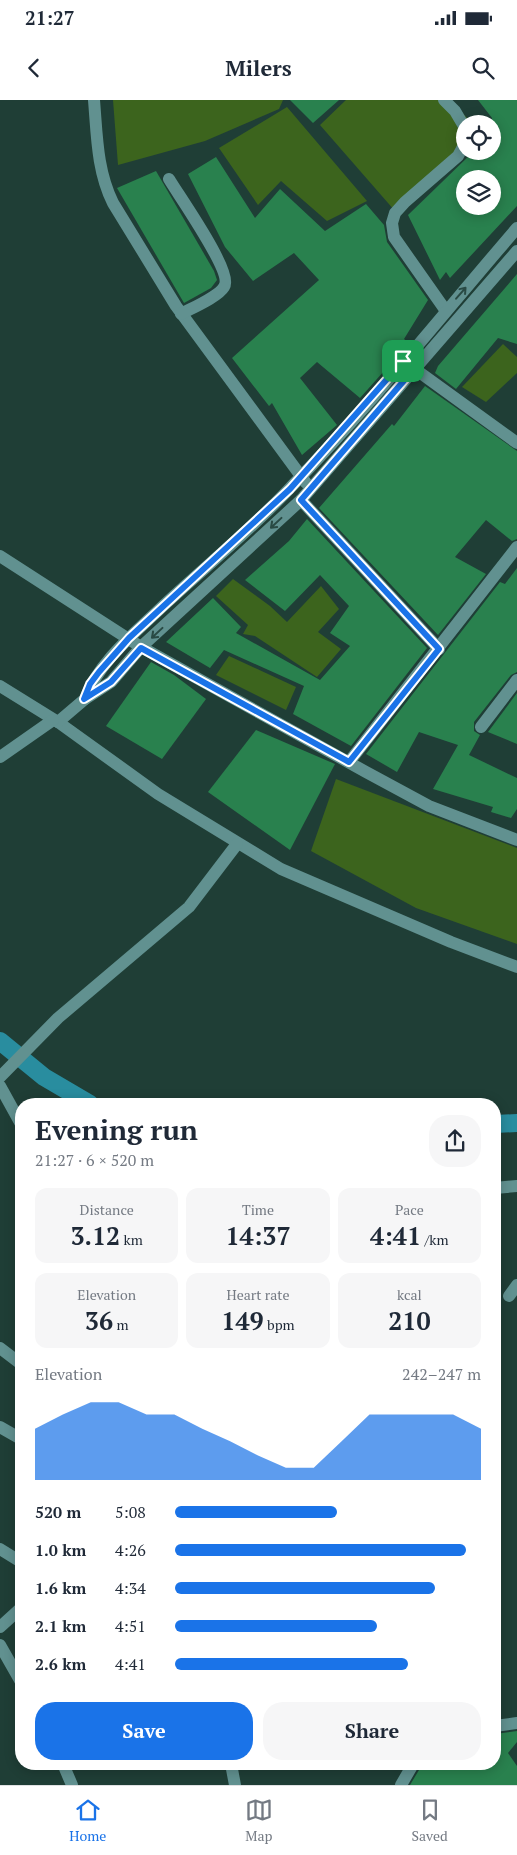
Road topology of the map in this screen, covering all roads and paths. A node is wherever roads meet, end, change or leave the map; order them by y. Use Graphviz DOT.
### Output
graph roads {
  1 [pos="94,100"];
  2 [pos="444,100"];
  3 [pos="457,115"];
  4 [pos="456,158"];
  5 [pos="169,180"];
  6 [pos="517,228"];
  7 [pos="517,251"];
  8 [pos="446,311"];
  9 [pos="182,314"];
  10 [pos="403,361"];
  11 [pos="414,369"];
  12 [pos="517,443"];
  13 [pos="301,477"];
  14 [pos="310,489"];
  15 [pos="301,500"];
  16 [pos="517,547"];
  17 [pos="0,556"];
  18 [pos="129,638"];
  19 [pos="141,648"];
  20 [pos="439,649"];
  21 [pos="517,680"];
  22 [pos="0,686"];
  23 [pos="84,699"];
  24 [pos="56,721"];
  25 [pos="481,727"];
  26 [pos="0,757"];
  27 [pos="349,762"];
  28 [pos="517,840"];
  29 [pos="238,844"];
  30 [pos="517,967"];
  31 [pos="0,1077"];
  32 [pos="0,1086"];
  33 [pos="15,1113"];
  34 [pos="517,1186"];
  35 [pos="501,1187"];
  36 [pos="517,1285"];
  37 [pos="509,1296"];
  38 [pos="0,1348"];
  39 [pos="15,1359"];
  40 [pos="0,1427"];
  41 [pos="15,1436"];
  42 [pos="0,1549"];
  43 [pos="15,1558"];
  44 [pos="15,1613"];
  45 [pos="0,1627"];
  46 [pos="0,1645"];
  47 [pos="15,1671"];
  48 [pos="517,1723"];
  49 [pos="501,1725"];
  50 [pos="66,1770"];
  51 [pos="232,1770"];
  52 [pos="408,1770"];
  53 [pos="72,1785"];
  54 [pos="235,1785"];
  55 [pos="401,1785"];
  1 -- 9 [label="street"];
  2 -- 3 [label="street"];
  4 -- 8 [label="street"];
  5 -- 9 [label="street"];
  8 -- 6 [label="street, one-way"];
  7 -- 11 [label="street"];
  8 -- 10 [label="street"];
  9 -- 13 [label="street"];
  10 -- 11 [label="street"];
  10 -- 13 [label="street"];
  11 -- 12 [label="street"];
  11 -- 14 [label="street"];
  13 -- 14 [label="street"];
  13 -- 18 [label="street"];
  14 -- 15 [label="street"];
  15 -- 19 [label="street, one-way"];
  15 -- 20 [label="street"];
  16 -- 20 [label="street"];
  17 -- 18 [label="street"];
  18 -- 19 [label="street"];
  18 -- 23 [label="street"];
  19 -- 23 [label="street"];
  19 -- 27 [label="street"];
  20 -- 27 [label="street"];
  21 -- 25 [label="street"];
  22 -- 24 [label="street"];
  23 -- 24 [label="street"];
  24 -- 26 [label="street"];
  24 -- 29 [label="street"];
  27 -- 28 [label="street"];
  29 -- 30 [label="street"];
  29 -- 31 [label="street"];
  32 -- 33 [label="street"];
  34 -- 35 [label="street"];
  36 -- 37 [label="street"];
  38 -- 39 [label="street"];
  40 -- 41 [label="street"];
  42 -- 43 [label="street"];
  44 -- 45 [label="street"];
  46 -- 47 [label="street"];
  48 -- 49 [label="street"];
  50 -- 53 [label="street"];
  51 -- 54 [label="street"];
  52 -- 55 [label="street"];
}
